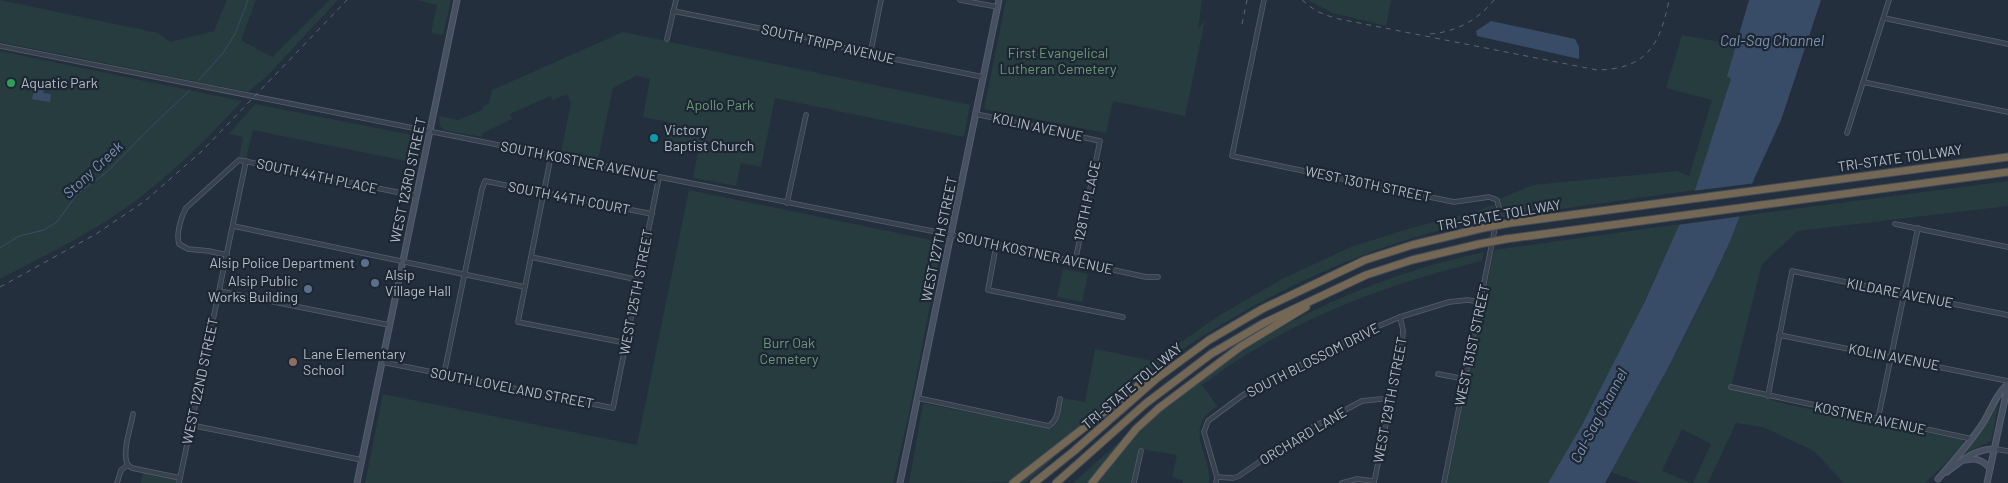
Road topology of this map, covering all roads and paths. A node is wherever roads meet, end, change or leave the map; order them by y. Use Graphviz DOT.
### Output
graph roads {
  1 [pos="457,0"];
  2 [pos="676,0"];
  3 [pos="881,0"];
  4 [pos="960,0"];
  5 [pos="999,0"];
  6 [pos="1264,0"];
  7 [pos="1889,0"];
  8 [pos="998,8"];
  9 [pos="673,11"];
  10 [pos="1884,18"];
  11 [pos="667,39"];
  12 [pos="2008,44"];
  13 [pos="0,46"];
  14 [pos="870,55"];
  15 [pos="983,77"];
  16 [pos="1863,82"];
  17 [pos="2008,112"];
  18 [pos="976,114"];
  19 [pos="806,115"];
  20 [pos="430,132"];
  21 [pos="1847,134"];
  22 [pos="1100,141"];
  23 [pos="551,156"];
  24 [pos="2008,156"];
  25 [pos="246,161"];
  26 [pos="2008,172"];
  27 [pos="659,177"];
  28 [pos="544,193"];
  29 [pos="416,196"];
  30 [pos="787,203"];
  31 [pos="1499,208"];
  32 [pos="652,214"];
  33 [pos="1895,224"];
  34 [pos="233,226"];
  35 [pos="1918,228"];
  36 [pos="952,235"];
  37 [pos="996,246"];
  38 [pos="2008,247"];
  39 [pos="227,255"];
  40 [pos="531,257"];
  41 [pos="403,261"];
  42 [pos="1074,262"];
  43 [pos="464,274"];
  44 [pos="1158,277"];
  45 [pos="639,280"];
  46 [pos="525,287"];
  47 [pos="219,291"];
  48 [pos="1332,291"];
  49 [pos="1904,294"];
  50 [pos="1481,302"];
  51 [pos="2008,315"];
  52 [pos="1123,317"];
  53 [pos="1400,317"];
  54 [pos="390,325"];
  55 [pos="1779,335"];
  56 [pos="626,343"];
  57 [pos="1891,356"];
  58 [pos="382,362"];
  59 [pos="444,374"];
  60 [pos="1438,374"];
  61 [pos="1156,379"];
  62 [pos="1465,379"];
  63 [pos="2008,383"];
  64 [pos="1731,387"];
  65 [pos="1768,396"];
  66 [pos="918,398"];
  67 [pos="1060,399"];
  68 [pos="1390,400"];
  69 [pos="613,408"];
  70 [pos="133,414"];
  71 [pos="1878,419"];
  72 [pos="191,425"];
  73 [pos="1972,439"];
  74 [pos="1995,449"];
  75 [pos="1141,451"];
  76 [pos="2008,451"];
  77 [pos="362,460"];
  78 [pos="1963,460"];
  79 [pos="128,465"];
  80 [pos="1990,468"];
  81 [pos="1217,477"];
  82 [pos="1938,479"];
  83 [pos="180,481"];
  84 [pos="1374,482"];
  85 [pos="118,483"];
  86 [pos="357,483"];
  87 [pos="900,483"];
  88 [pos="1013,483"];
  89 [pos="1034,483"];
  90 [pos="1056,483"];
  91 [pos="1092,483"];
  92 [pos="1134,483"];
  93 [pos="1216,483"];
  94 [pos="1342,483"];
  95 [pos="1444,483"];
  96 [pos="1933,483"];
  97 [pos="1987,483"];
  1 -- 20 [label="street, WEST 123RD STREET"];
  2 -- 9 [label="street"];
  3 -- 14 [label="street"];
  4 -- 8 [label="street"];
  5 -- 8 [label="street, WEST 127TH STREET"];
  6 -- 31 [label="street, WEST 130TH STREET"];
  7 -- 10 [label="street"];
  8 -- 15 [label="street, WEST 127TH STREET"];
  9 -- 11 [label="street"];
  9 -- 14 [label="street, SOUTH TRIPP AVENUE"];
  10 -- 12 [label="street"];
  10 -- 16 [label="street"];
  13 -- 20 [label="street, SOUTH KOSTNER AVENUE"];
  14 -- 15 [label="street, SOUTH TRIPP AVENUE"];
  15 -- 18 [label="street, WEST 127TH STREET"];
  16 -- 17 [label="street"];
  16 -- 21 [label="street"];
  18 -- 22 [label="street, KOLIN AVENUE"];
  18 -- 36 [label="street, WEST 127TH STREET"];
  19 -- 30 [label="street"];
  20 -- 23 [label="street, SOUTH KOSTNER AVENUE"];
  20 -- 29 [label="street, WEST 123RD STREET"];
  22 -- 42 [label="street, 128TH PLACE"];
  23 -- 27 [label="street, SOUTH KOSTNER AVENUE"];
  23 -- 28 [label="street"];
  24 -- 61 [label="highway, TRI-STATE TOLLWAY, bridge"];
  25 -- 29 [label="street, SOUTH 44TH PLACE"];
  25 -- 34 [label="street, WEST 122ND STREET"];
  25 -- 39 [label="street"];
  26 -- 48 [label="highway, TRI-STATE TOLLWAY, bridge"];
  27 -- 30 [label="street, SOUTH KOSTNER AVENUE"];
  27 -- 32 [label="street, WEST 125TH STREET"];
  28 -- 32 [label="street, SOUTH 44TH COURT"];
  28 -- 40 [label="street"];
  28 -- 43 [label="street, SOUTH 44TH COURT"];
  29 -- 41 [label="street, WEST 123RD STREET"];
  30 -- 36 [label="street, SOUTH KOSTNER AVENUE"];
  31 -- 50 [label="street, WEST 131ST STREET"];
  32 -- 45 [label="street, WEST 125TH STREET"];
  33 -- 35 [label="street"];
  34 -- 39 [label="street, WEST 122ND STREET"];
  34 -- 41 [label="street"];
  35 -- 38 [label="street"];
  35 -- 49 [label="street"];
  36 -- 37 [label="street, SOUTH KOSTNER AVENUE"];
  36 -- 66 [label="street, WEST 127TH STREET"];
  37 -- 42 [label="street, SOUTH KOSTNER AVENUE"];
  37 -- 52 [label="street"];
  39 -- 47 [label="street, WEST 122ND STREET"];
  40 -- 45 [label="street"];
  40 -- 46 [label="street"];
  41 -- 43 [label="street"];
  41 -- 54 [label="street, WEST 123RD STREET"];
  42 -- 44 [label="street, SOUTH KOSTNER AVENUE"];
  43 -- 46 [label="street"];
  43 -- 59 [label="street"];
  45 -- 56 [label="street, WEST 125TH STREET"];
  46 -- 56 [label="street"];
  47 -- 54 [label="street"];
  47 -- 72 [label="street, WEST 122ND STREET"];
  48 -- 90 [label="highway, TRI-STATE TOLLWAY"];
  48 -- 91 [label="highway"];
  49 -- 51 [label="street, KILDARE AVENUE"];
  49 -- 55 [label="street, KILDARE AVENUE"];
  49 -- 57 [label="street"];
  50 -- 53 [label="street, SOUTH BLOSSOM DRIVE"];
  50 -- 62 [label="street, WEST 131ST STREET"];
  53 -- 68 [label="street, WEST 129TH STREET"];
  53 -- 81 [label="street, SOUTH BLOSSOM DRIVE"];
  54 -- 58 [label="street, WEST 123RD STREET"];
  55 -- 57 [label="street, KOLIN AVENUE"];
  55 -- 65 [label="street"];
  56 -- 69 [label="street, WEST 125TH STREET"];
  57 -- 63 [label="street, KOLIN AVENUE"];
  57 -- 71 [label="street"];
  58 -- 59 [label="street, SOUTH LOVELAND STREET"];
  58 -- 77 [label="street, WEST 123RD STREET"];
  59 -- 69 [label="street, SOUTH LOVELAND STREET"];
  60 -- 62 [label="street"];
  61 -- 88 [label="highway"];
  61 -- 89 [label="highway, TRI-STATE TOLLWAY"];
  62 -- 95 [label="street, WEST 131ST STREET"];
  63 -- 73 [label="street"];
  63 -- 74 [label="street"];
  64 -- 65 [label="street, KOSTNER AVENUE"];
  65 -- 71 [label="street, KOSTNER AVENUE"];
  66 -- 67 [label="street"];
  66 -- 87 [label="street, WEST 127TH STREET"];
  68 -- 81 [label="street, ORCHARD LANE"];
  68 -- 84 [label="street, WEST 129TH STREET"];
  70 -- 79 [label="street"];
  71 -- 73 [label="street, KOSTNER AVENUE"];
  72 -- 77 [label="street"];
  72 -- 83 [label="street, WEST 122ND STREET"];
  73 -- 82 [label="street"];
  74 -- 76 [label="street"];
  74 -- 78 [label="street"];
  74 -- 80 [label="street"];
  75 -- 92 [label="street"];
  77 -- 86 [label="street, WEST 123RD STREET"];
  78 -- 80 [label="street"];
  78 -- 82 [label="street"];
  79 -- 83 [label="street"];
  79 -- 85 [label="street"];
  80 -- 97 [label="street"];
  81 -- 93 [label="street"];
  82 -- 96 [label="street"];
  84 -- 94 [label="street"];
}
